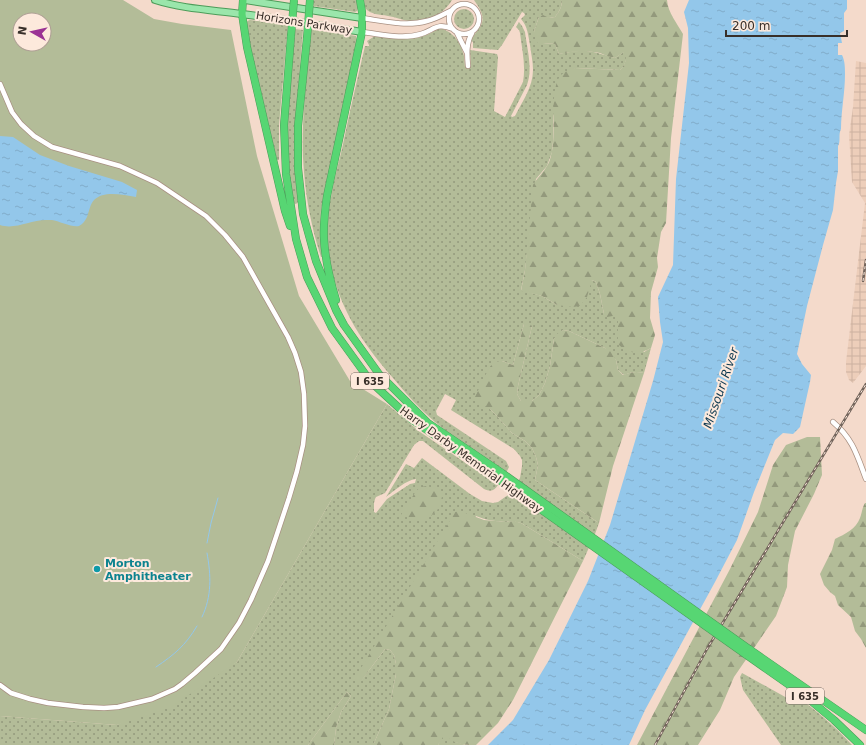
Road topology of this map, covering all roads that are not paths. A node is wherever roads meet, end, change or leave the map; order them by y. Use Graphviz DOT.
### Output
graph roads {
  1 [pos="155,0"];
  2 [pos="244,0"];
  3 [pos="294,0"];
  4 [pos="310,0"];
  5 [pos="360,0"];
  6 [pos="455,0"];
  7 [pos="470,0"];
  8 [pos="453,9"];
  9 [pos="476,9"];
  10 [pos="242,14"];
  11 [pos="362,18"];
  12 [pos="455,31"];
  13 [pos="474,31"];
  14 [pos="362,32"];
  15 [pos="467,53"];
  16 [pos="468,66"];
  17 [pos="0,84"];
  18 [pos="296,239"];
  19 [pos="344,325"];
  20 [pos="832,422"];
  21 [pos="500,476"];
  22 [pos="866,479"];
  23 [pos="747,651"];
  24 [pos="0,685"];
  25 [pos="866,730"];
  26 [pos="860,745"];
  1 -- 10 [label="main road, Horizons Parkway"];
  2 -- 10 [label="highway"];
  2 -- 11 [label="main road, Horizons Parkway"];
  3 -- 18 [label="highway, Harry Darby Memorial Highway / I 635, bridge"];
  4 -- 19 [label="highway, Harry Darby Memorial Highway / I 635, bridge"];
  5 -- 11 [label="highway"];
  6 -- 8 [label="street"];
  7 -- 9 [label="street"];
  8 -- 9 [label="street"];
  8 -- 11 [label="street, Horizons Parkway"];
  8 -- 12 [label="street"];
  9 -- 13 [label="street"];
  10 -- 14 [label="main road, Horizons Parkway"];
  10 -- 18 [label="highway"];
  11 -- 14 [label="highway"];
  12 -- 13 [label="street"];
  12 -- 14 [label="street, Horizons Parkway"];
  12 -- 15 [label="street"];
  13 -- 15 [label="street"];
  14 -- 19 [label="highway"];
  15 -- 16 [label="street"];
  17 -- 24 [label="street"];
  18 -- 21 [label="highway, Harry Darby Memorial Highway / I 635"];
  19 -- 21 [label="highway, Harry Darby Memorial Highway / I 635"];
  20 -- 22 [label="street"];
  21 -- 23 [label="highway, Harry Darby Memorial Highway / I 635, bridge"];
  23 -- 25 [label="highway, Harry Darby Memorial Highway / I 635"];
  23 -- 26 [label="highway, Harry Darby Memorial Highway / I 635"];
}
